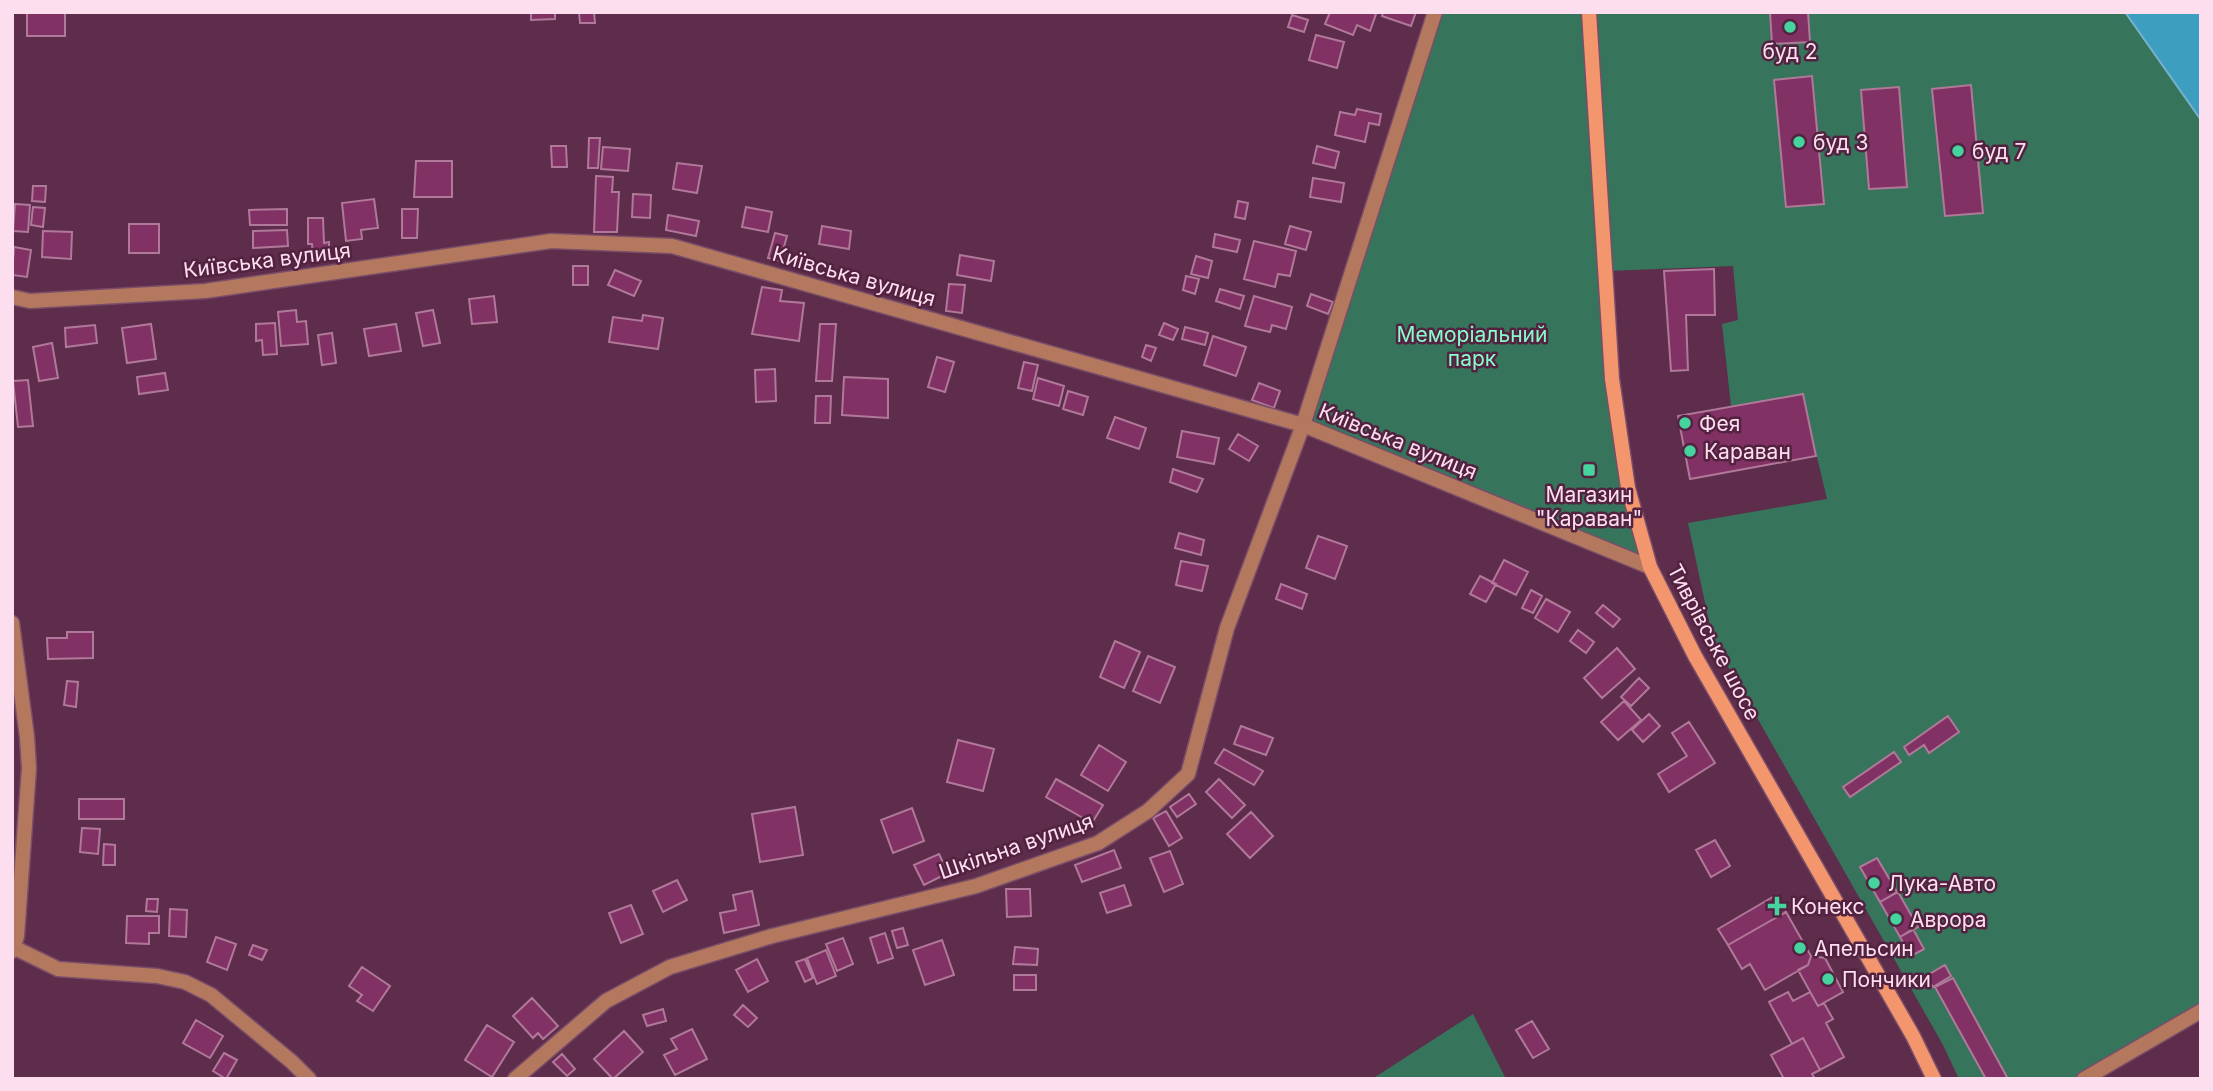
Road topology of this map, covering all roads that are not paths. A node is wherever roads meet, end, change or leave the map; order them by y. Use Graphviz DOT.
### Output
graph roads {
  1 [pos="1435,12"];
  2 [pos="1589,12"];
  3 [pos="12,297"];
  4 [pos="1303,425"];
  5 [pos="1650,568"];
  6 [pos="12,623"];
  7 [pos="13,950"];
  8 [pos="2201,1011"];
  9 [pos="309,1079"];
  10 [pos="515,1079"];
  11 [pos="1934,1079"];
  12 [pos="2084,1079"];
  1 -- 4 [label="street, Шкільна вулиця"];
  2 -- 5 [label="main road, Тиврівське шосе"];
  3 -- 4 [label="street, Київська вулиця"];
  4 -- 5 [label="street, Київська вулиця"];
  4 -- 10 [label="street, Шкільна вулиця"];
  5 -- 11 [label="main road, Тиврівське шосе"];
  6 -- 7 [label="street"];
  7 -- 9 [label="street"];
  8 -- 12 [label="street"];
}
